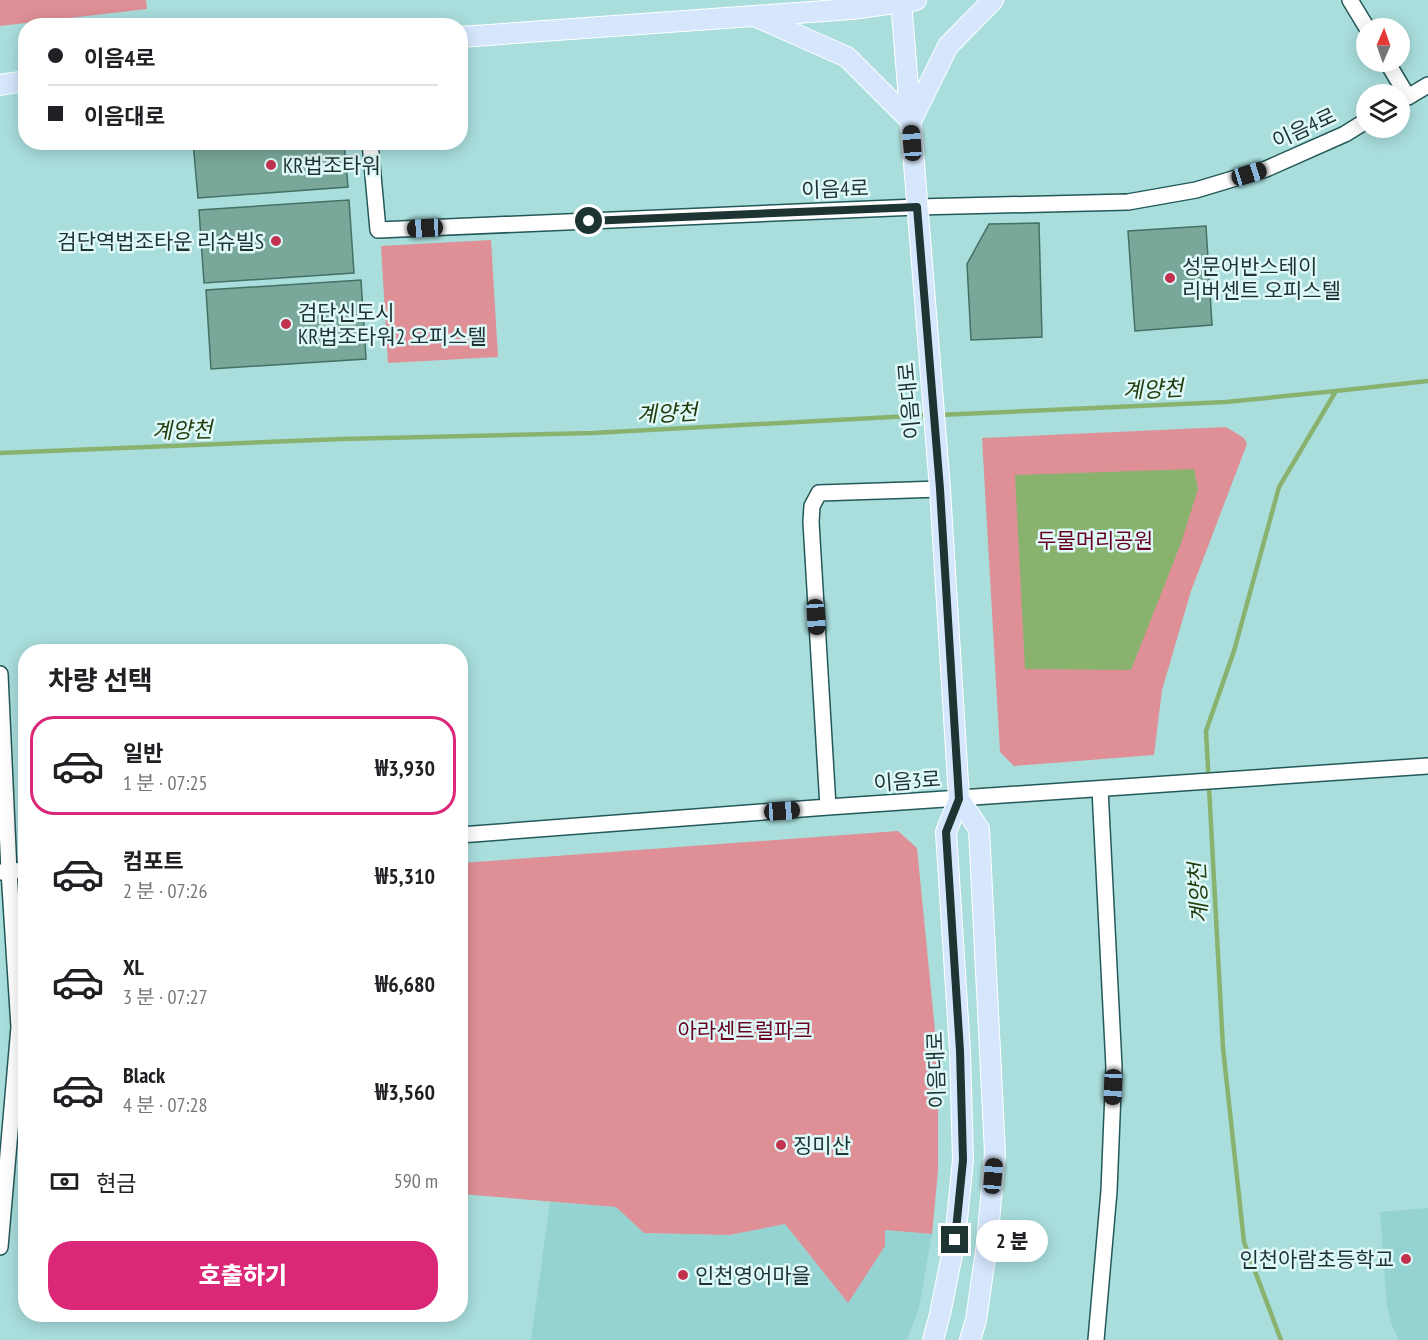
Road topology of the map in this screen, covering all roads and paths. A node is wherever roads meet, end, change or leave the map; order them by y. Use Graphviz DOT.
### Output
graph roads {
  1 [pos="784,0"];
  2 [pos="993,0"];
  3 [pos="1350,0"];
  4 [pos="906,1"];
  5 [pos="756,16"];
  6 [pos="1361,18"];
  7 [pos="468,36"];
  8 [pos="18,82"];
  9 [pos="0,85"];
  10 [pos="1428,85"];
  11 [pos="1410,96"];
  12 [pos="911,122"];
  13 [pos="1356,127"];
  14 [pos="371,150"];
  15 [pos="917,207"];
  16 [pos="940,489"];
  17 [pos="0,674"];
  18 [pos="0,680"];
  19 [pos="1428,766"];
  20 [pos="1100,789"];
  21 [pos="959,799"];
  22 [pos="828,807"];
  23 [pos="468,834"];
  24 [pos="4,871"];
  25 [pos="18,1017"];
  26 [pos="18,1039"];
  27 [pos="0,1247"];
  28 [pos="933,1340"];
  29 [pos="970,1340"];
  30 [pos="1096,1340"];
  1 -- 5 [label="main road"];
  2 -- 12 [label="main road"];
  3 -- 6 [label="street"];
  4 -- 5 [label="main road"];
  4 -- 12 [label="main road, 이음대로"];
  5 -- 7 [label="main road"];
  5 -- 12 [label="main road"];
  8 -- 9 [label="main road"];
  10 -- 11 [label="street"];
  12 -- 15 [label="main road, 이음대로"];
  13 -- 15 [label="street, 이음4로"];
  14 -- 15 [label="street, 이음4로"];
  15 -- 16 [label="main road, 이음대로"];
  16 -- 21 [label="main road, 이음대로"];
  16 -- 22 [label="street"];
  17 -- 18 [label="street"];
  18 -- 24 [label="street"];
  19 -- 20 [label="street, 이음3로"];
  20 -- 21 [label="street, 이음3로"];
  20 -- 30 [label="street"];
  21 -- 22 [label="street, 이음3로"];
  21 -- 28 [label="main road, 이음대로"];
  21 -- 29 [label="main road"];
  22 -- 23 [label="street, 이음3로"];
  24 -- 25 [label="street"];
  26 -- 27 [label="street"];
}
